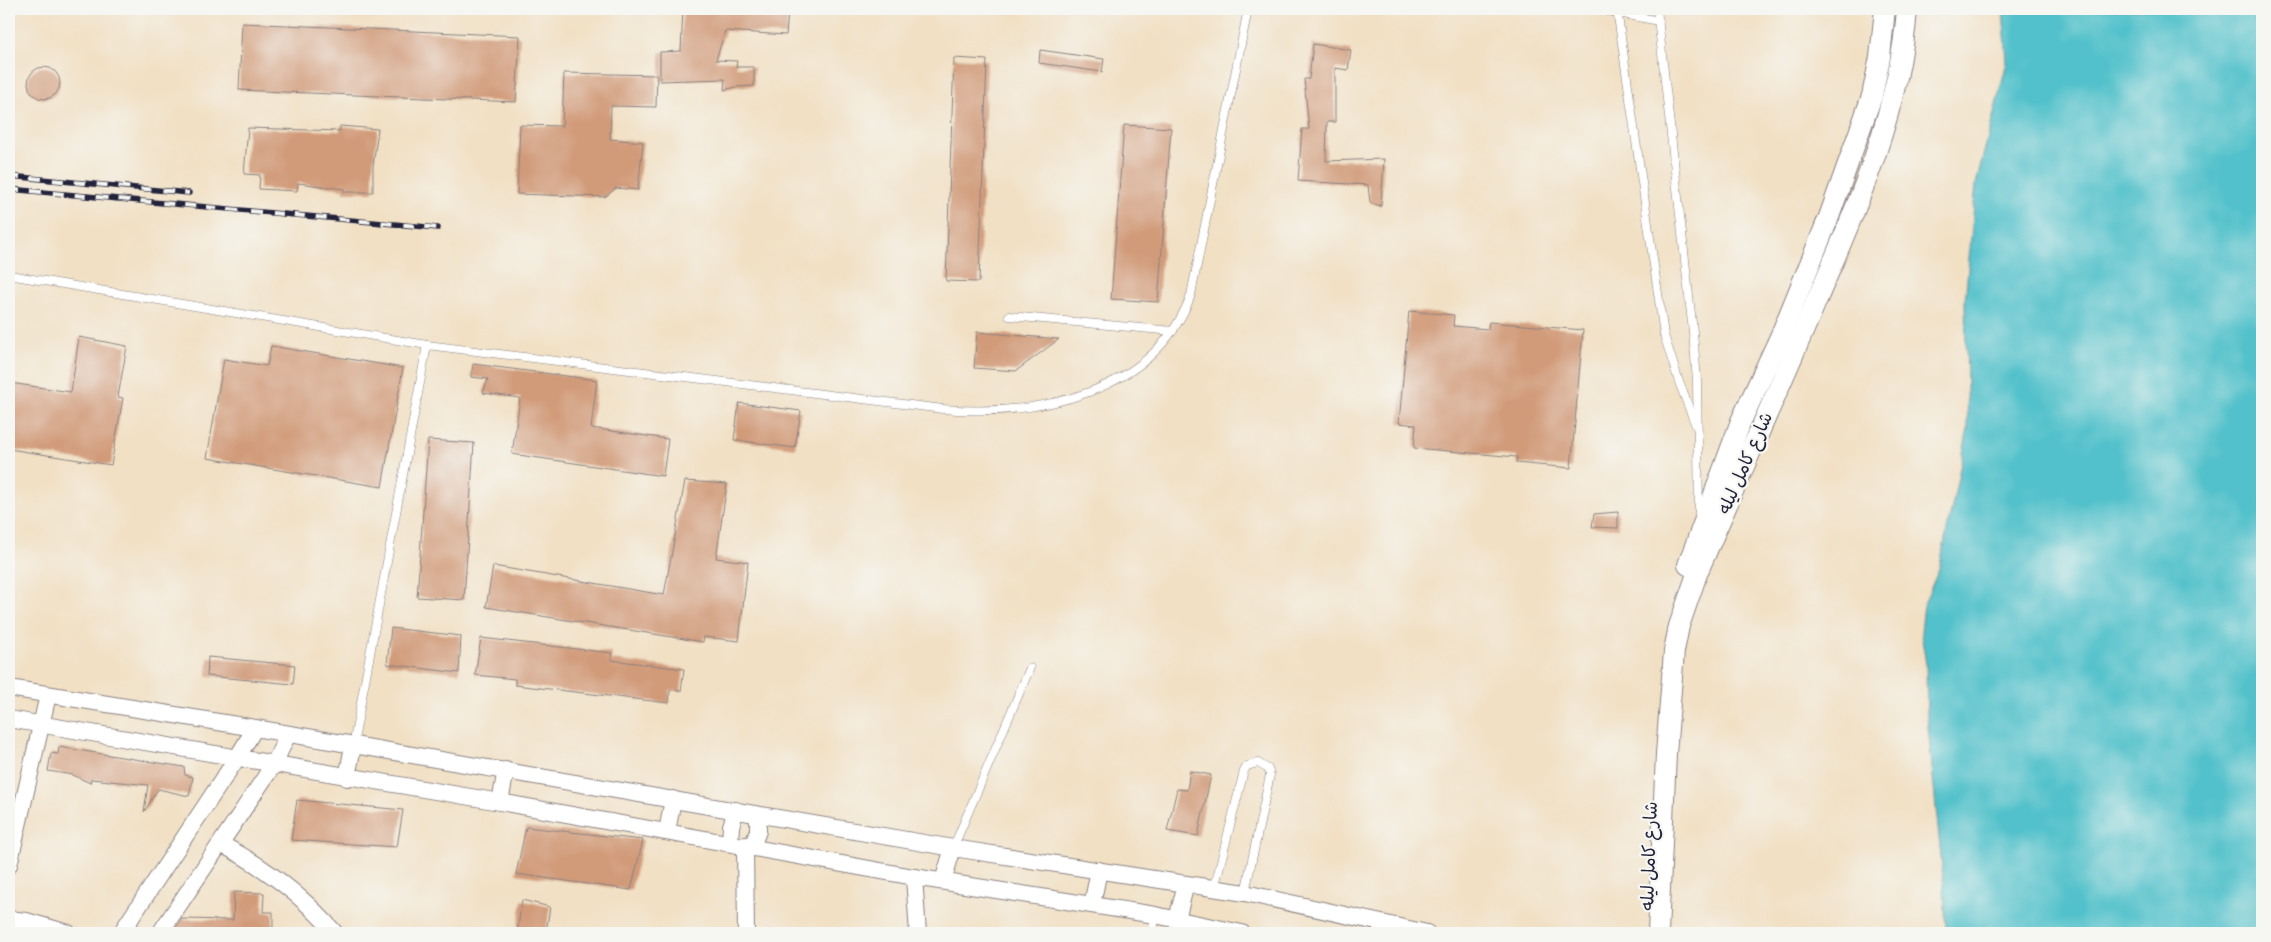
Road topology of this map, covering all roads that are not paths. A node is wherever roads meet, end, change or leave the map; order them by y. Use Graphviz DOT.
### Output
graph roads {
  1 [pos="1248,9"];
  2 [pos="1598,9"];
  3 [pos="1657,9"];
  4 [pos="1885,9"];
  5 [pos="1907,9"];
  6 [pos="1617,11"];
  7 [pos="1659,21"];
  8 [pos="9,275"];
  9 [pos="1009,316"];
  10 [pos="1173,331"];
  11 [pos="426,345"];
  12 [pos="1698,430"];
  13 [pos="1700,531"];
  14 [pos="1698,571"];
  15 [pos="1030,668"];
  16 [pos="9,688"];
  17 [pos="48,695"];
  18 [pos="9,719"];
  19 [pos="41,724"];
  20 [pos="255,728"];
  21 [pos="288,734"];
  22 [pos="353,746"];
  23 [pos="237,758"];
  24 [pos="274,764"];
  25 [pos="506,770"];
  26 [pos="347,778"];
  27 [pos="673,799"];
  28 [pos="500,802"];
  29 [pos="736,810"];
  30 [pos="758,815"];
  31 [pos="667,832"];
  32 [pos="221,844"];
  33 [pos="742,845"];
  34 [pos="953,848"];
  35 [pos="9,865"];
  36 [pos="1099,870"];
  37 [pos="914,877"];
  38 [pos="943,881"];
  39 [pos="1186,884"];
  40 [pos="1214,888"];
  41 [pos="1245,894"];
  42 [pos="1092,904"];
  43 [pos="1156,915"];
  44 [pos="9,919"];
  45 [pos="1178,920"];
  46 [pos="68,933"];
  47 [pos="121,933"];
  48 [pos="160,933"];
  49 [pos="336,933"];
  50 [pos="746,933"];
  51 [pos="918,933"];
  52 [pos="1153,933"];
  53 [pos="1242,933"];
  54 [pos="1427,933"];
  55 [pos="1647,933"];
  56 [pos="1658,933"];
  1 -- 10 [label="lane"];
  2 -- 6 [label="lane"];
  3 -- 7 [label="lane"];
  4 -- 13 [label="street, شارع كامل ليله"];
  5 -- 14 [label="street, شارع كامل ليله"];
  6 -- 7 [label="lane"];
  6 -- 12 [label="lane"];
  7 -- 12 [label="lane"];
  8 -- 11 [label="lane"];
  9 -- 10 [label="lane"];
  10 -- 11 [label="lane"];
  11 -- 22 [label="lane"];
  12 -- 13 [label="lane"];
  13 -- 14 [label="street"];
  13 -- 55 [label="street, شارع كامل ليله"];
  14 -- 56 [label="street, شارع كامل ليله"];
  15 -- 34 [label="lane"];
  16 -- 17 [label="street"];
  17 -- 19 [label="street"];
  17 -- 20 [label="street"];
  18 -- 19 [label="street"];
  19 -- 23 [label="street"];
  19 -- 35 [label="street"];
  20 -- 21 [label="street"];
  20 -- 23 [label="street"];
  21 -- 22 [label="street"];
  21 -- 24 [label="street"];
  22 -- 25 [label="street"];
  22 -- 26 [label="street"];
  23 -- 24 [label="street"];
  23 -- 47 [label="street"];
  24 -- 26 [label="street"];
  24 -- 32 [label="street"];
  25 -- 27 [label="street"];
  25 -- 28 [label="street"];
  26 -- 28 [label="street"];
  27 -- 29 [label="street"];
  27 -- 31 [label="street"];
  28 -- 31 [label="street"];
  29 -- 30 [label="street"];
  29 -- 33 [label="street"];
  30 -- 33 [label="street"];
  30 -- 34 [label="street"];
  31 -- 33 [label="street"];
  32 -- 48 [label="street"];
  32 -- 49 [label="street"];
  33 -- 37 [label="street"];
  33 -- 50 [label="street"];
  34 -- 36 [label="street"];
  34 -- 38 [label="street"];
  36 -- 39 [label="street"];
  36 -- 42 [label="street"];
  37 -- 38 [label="street"];
  37 -- 51 [label="street"];
  38 -- 42 [label="street"];
  39 -- 40 [label="street"];
  39 -- 45 [label="street"];
  40 -- 41 [label="street"];
  40 -- 41 [label="lane"];
  41 -- 54 [label="street"];
  42 -- 43 [label="street"];
  43 -- 45 [label="street"];
  43 -- 52 [label="lane"];
  44 -- 46 [label="street"];
  45 -- 53 [label="street"];
}
